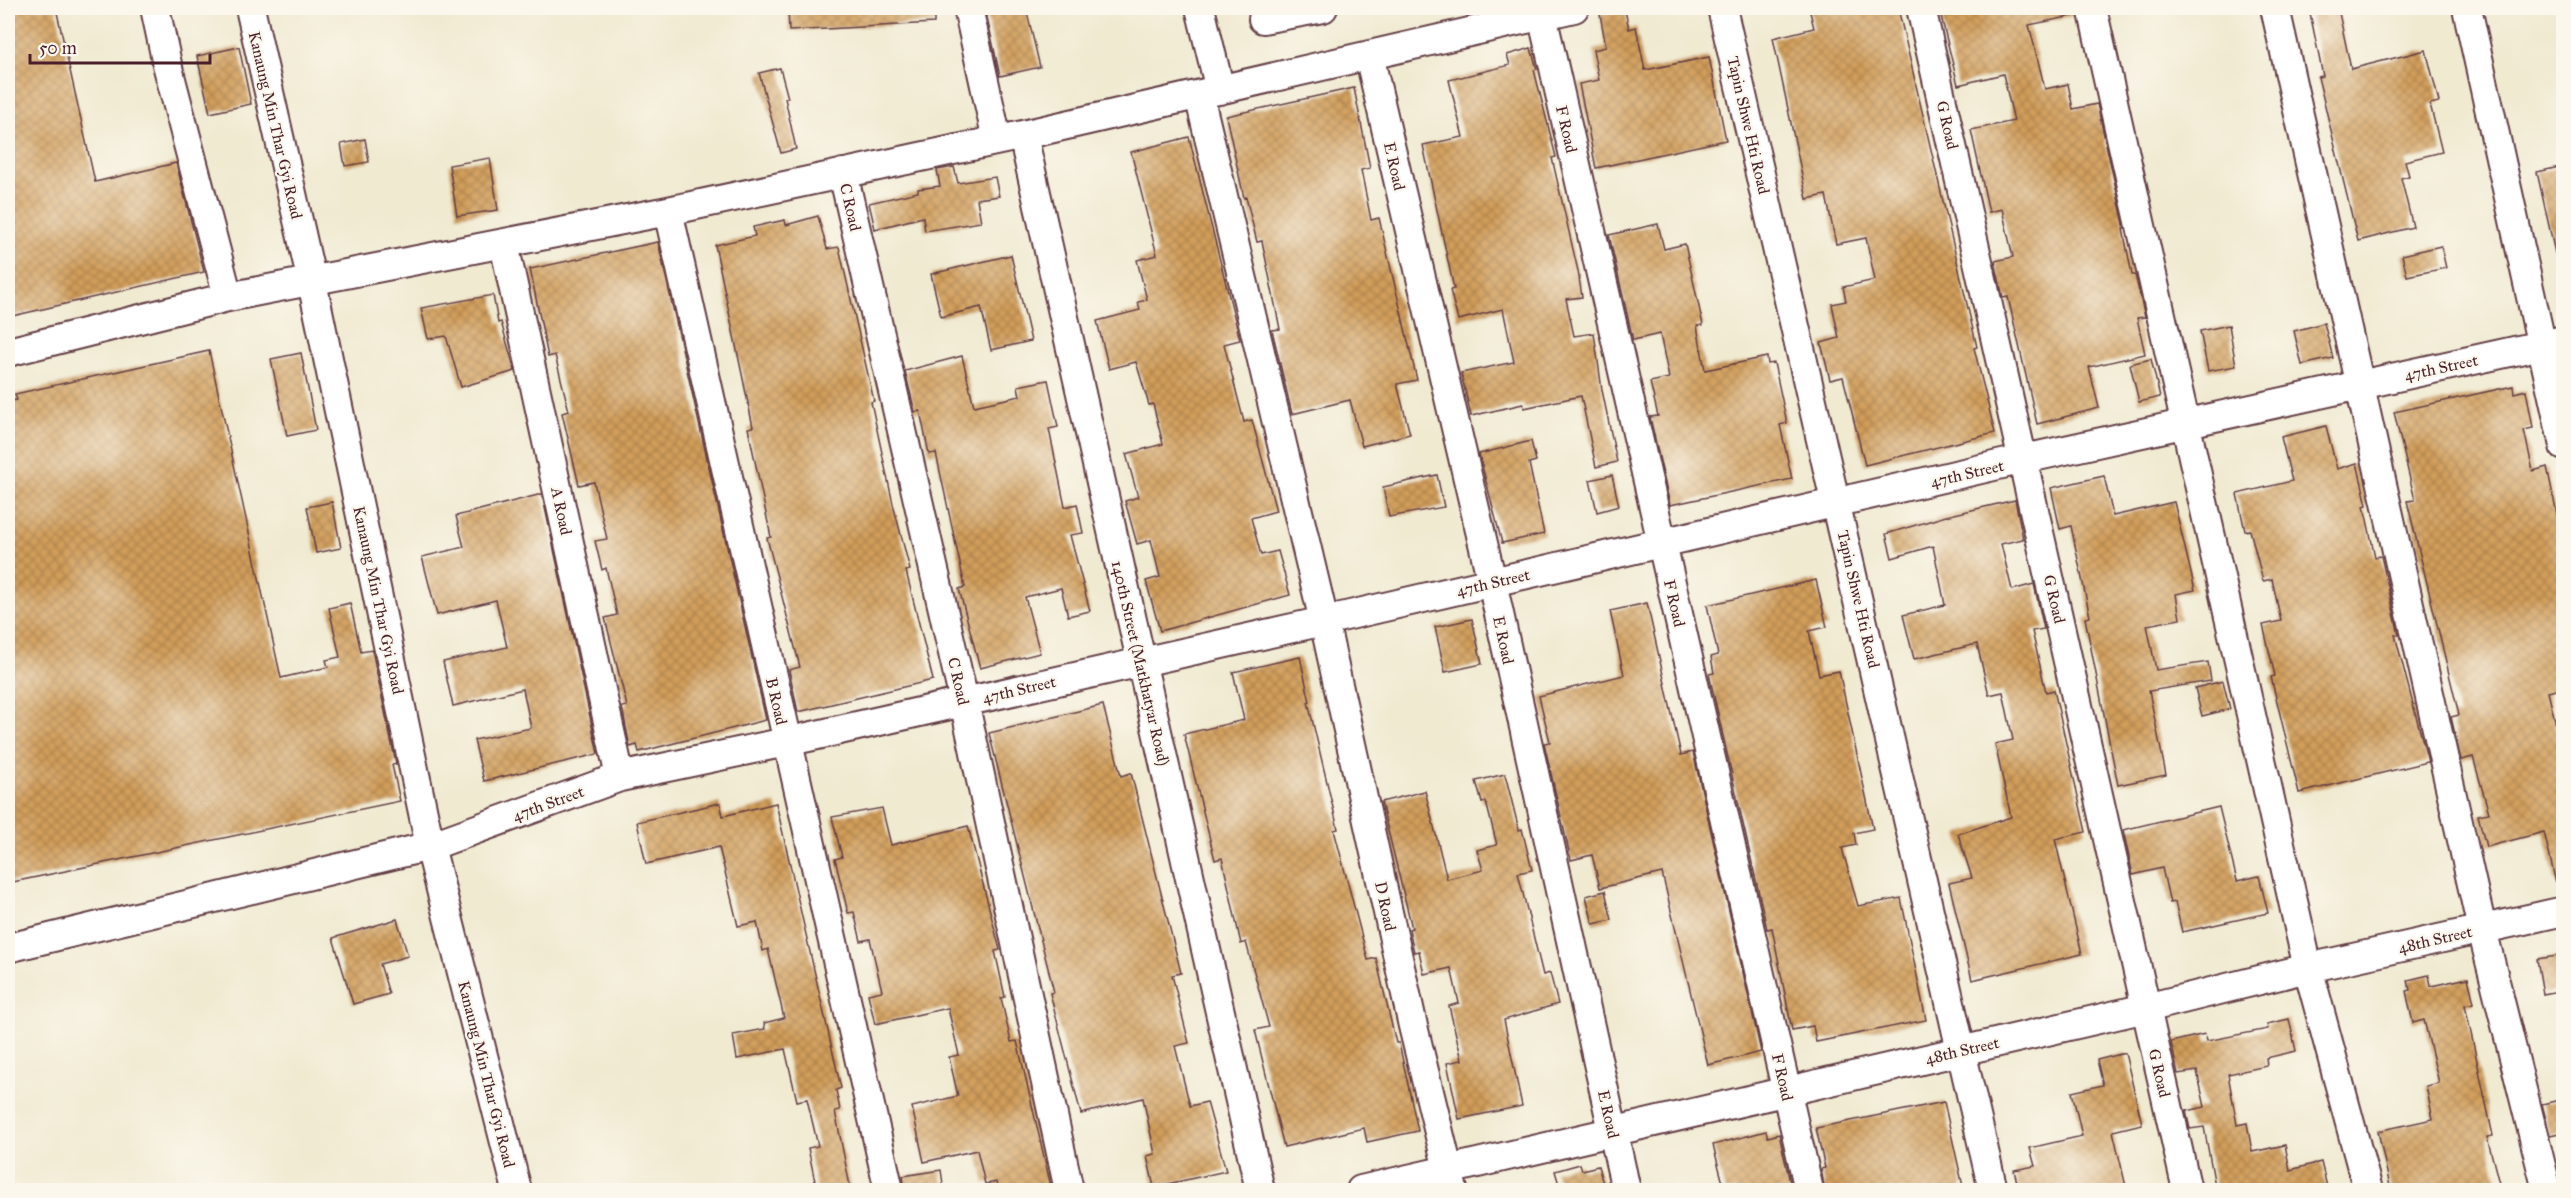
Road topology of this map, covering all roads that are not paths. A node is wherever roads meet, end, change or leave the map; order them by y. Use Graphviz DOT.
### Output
graph roads {
  1 [pos="155,8"];
  2 [pos="250,8"];
  3 [pos="968,8"];
  4 [pos="1200,8"];
  5 [pos="1323,8"];
  6 [pos="1574,8"];
  7 [pos="1722,8"];
  8 [pos="1921,8"];
  9 [pos="2092,8"];
  10 [pos="2275,8"];
  11 [pos="2467,8"];
  12 [pos="1542,15"];
  13 [pos="1263,19"];
  14 [pos="1369,55"];
  15 [pos="1210,92"];
  16 [pos="1010,138"];
  17 [pos="843,173"];
  18 [pos="668,211"];
  19 [pos="504,244"];
  20 [pos="312,282"];
  21 [pos="228,297"];
  22 [pos="2552,343"];
  23 [pos="8,352"];
  24 [pos="2358,385"];
  25 [pos="2185,423"];
  26 [pos="2564,446"];
  27 [pos="2024,459"];
  28 [pos="1837,504"];
  29 [pos="1661,542"];
  30 [pos="1492,582"];
  31 [pos="1324,621"];
  32 [pos="1140,662"];
  33 [pos="964,701"];
  34 [pos="786,742"];
  35 [pos="620,777"];
  36 [pos="430,846"];
  37 [pos="2564,911"];
  38 [pos="2482,929"];
  39 [pos="8,948"];
  40 [pos="2308,968"];
  41 [pos="2146,1008"];
  42 [pos="1962,1050"];
  43 [pos="1786,1092"];
  44 [pos="1613,1132"];
  45 [pos="1451,1181"];
  46 [pos="517,1191"];
  47 [pos="889,1191"];
  48 [pos="1069,1191"];
  49 [pos="1260,1191"];
  50 [pos="1361,1191"];
  51 [pos="1626,1191"];
  52 [pos="1809,1191"];
  53 [pos="1993,1191"];
  54 [pos="2187,1191"];
  55 [pos="2368,1191"];
  56 [pos="2547,1191"];
  1 -- 21 [label="street"];
  2 -- 20 [label="street, Kanaung Min Thar Gyi Road"];
  3 -- 16 [label="street, 140th Street (Matkhatyar Road)"];
  4 -- 15 [label="street, D Road"];
  5 -- 13 [label="street"];
  6 -- 12 [label="street"];
  7 -- 28 [label="street, Tapin Shwe Hti Road"];
  8 -- 27 [label="street, G Road"];
  9 -- 25 [label="street"];
  10 -- 24 [label="street"];
  11 -- 22 [label="street"];
  12 -- 14 [label="street"];
  12 -- 29 [label="street, F Road"];
  14 -- 15 [label="street"];
  14 -- 30 [label="street, E Road"];
  15 -- 16 [label="street"];
  15 -- 31 [label="street, D Road"];
  16 -- 17 [label="street"];
  16 -- 32 [label="street, 140th Street (Matkhatyar Road)"];
  17 -- 18 [label="street"];
  17 -- 33 [label="street, C Road"];
  18 -- 19 [label="street"];
  18 -- 34 [label="street, B Road"];
  19 -- 20 [label="street"];
  19 -- 35 [label="street, A Road"];
  20 -- 21 [label="street"];
  20 -- 36 [label="street, Kanaung Min Thar Gyi Road"];
  21 -- 23 [label="street"];
  22 -- 24 [label="street, 47th Street"];
  22 -- 26 [label="street"];
  24 -- 25 [label="street, 47th Street"];
  24 -- 38 [label="street"];
  25 -- 27 [label="street, 47th Street"];
  25 -- 40 [label="street"];
  27 -- 28 [label="street, 47th Street"];
  27 -- 41 [label="street, G Road"];
  28 -- 29 [label="street, 47th Street"];
  28 -- 42 [label="street, Tapin Shwe Hti Road"];
  29 -- 30 [label="street, 47th Street"];
  29 -- 43 [label="street, F Road"];
  30 -- 31 [label="street, 47th Street"];
  30 -- 44 [label="street, E Road"];
  31 -- 32 [label="street, 47th Street"];
  31 -- 45 [label="street, D Road"];
  32 -- 33 [label="street, 47th Street"];
  32 -- 49 [label="street, 140th Street (Matkhatyar Road)"];
  33 -- 34 [label="street, 47th Street"];
  33 -- 48 [label="street, C Road"];
  34 -- 35 [label="street, 47th Street"];
  34 -- 47 [label="street, B Road"];
  35 -- 36 [label="street, 47th Street"];
  36 -- 39 [label="street, 47th Street"];
  36 -- 46 [label="street, Kanaung Min Thar Gyi Road"];
  37 -- 38 [label="street, 48th Street"];
  38 -- 40 [label="street, 48th Street"];
  38 -- 56 [label="street"];
  40 -- 41 [label="street, 48th Street"];
  40 -- 55 [label="street"];
  41 -- 42 [label="street, 48th Street"];
  41 -- 54 [label="street, G Road"];
  42 -- 43 [label="street, 48th Street"];
  42 -- 53 [label="street, Tapin Shwe Hti Road"];
  43 -- 44 [label="street, 48th Street"];
  43 -- 52 [label="street, F Road"];
  44 -- 45 [label="street, 48th Street"];
  44 -- 51 [label="street, E Road"];
  45 -- 50 [label="street, 48th Street"];
}
